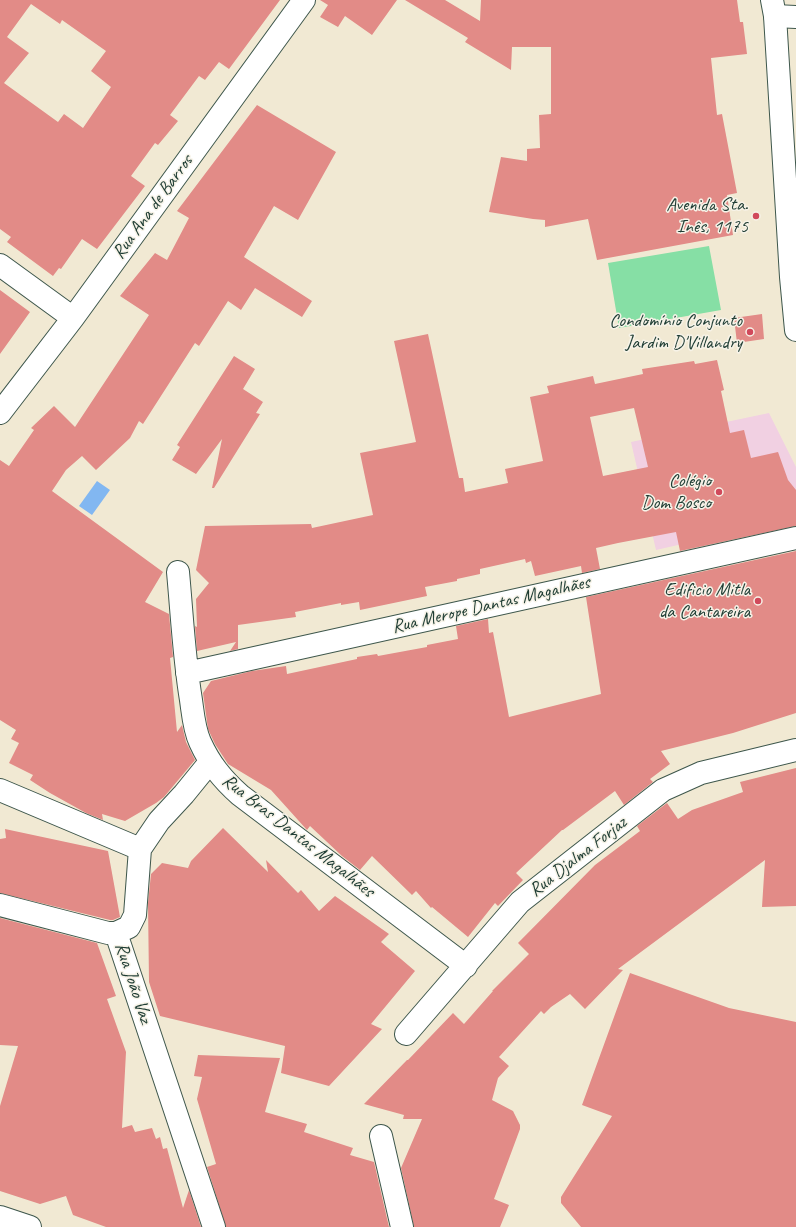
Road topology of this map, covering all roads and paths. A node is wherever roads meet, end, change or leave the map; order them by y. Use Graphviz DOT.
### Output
graph roads {
  1 [pos="304,0"];
  2 [pos="773,8"];
  3 [pos="796,17"];
  4 [pos="0,265"];
  5 [pos="793,276"];
  6 [pos="73,318"];
  7 [pos="796,330"];
  8 [pos="0,413"];
  9 [pos="796,538"];
  10 [pos="178,572"];
  11 [pos="187,673"];
  12 [pos="796,750"];
  13 [pos="210,762"];
  14 [pos="0,790"];
  15 [pos="140,849"];
  16 [pos="0,905"];
  17 [pos="116,933"];
  18 [pos="466,966"];
  19 [pos="406,1034"];
  20 [pos="381,1136"];
  21 [pos="0,1217"];
  22 [pos="30,1227"];
  23 [pos="214,1227"];
  24 [pos="402,1227"];
  1 -- 6 [label="street, Rua Ana de Barros"];
  2 -- 3 [label="street"];
  2 -- 5 [label="street"];
  4 -- 6 [label="street"];
  5 -- 7 [label="street"];
  6 -- 8 [label="street, Rua Ana de Barros"];
  9 -- 11 [label="street, Rua Merope Dantas Magalhães"];
  10 -- 11 [label="street, Rua Bras Dantas Magalhães"];
  11 -- 13 [label="street, Rua Bras Dantas Magalhães"];
  12 -- 18 [label="street, Rua Djalma Forjaz"];
  13 -- 15 [label="street, Rua João Vaz"];
  13 -- 18 [label="street, Rua Bras Dantas Magalhães"];
  14 -- 15 [label="street"];
  15 -- 17 [label="street, Rua João Vaz"];
  16 -- 17 [label="street"];
  17 -- 23 [label="street, Rua João Vaz"];
  18 -- 19 [label="street, Rua Djalma Forjaz"];
  20 -- 24 [label="street"];
  21 -- 22 [label="street"];
}
